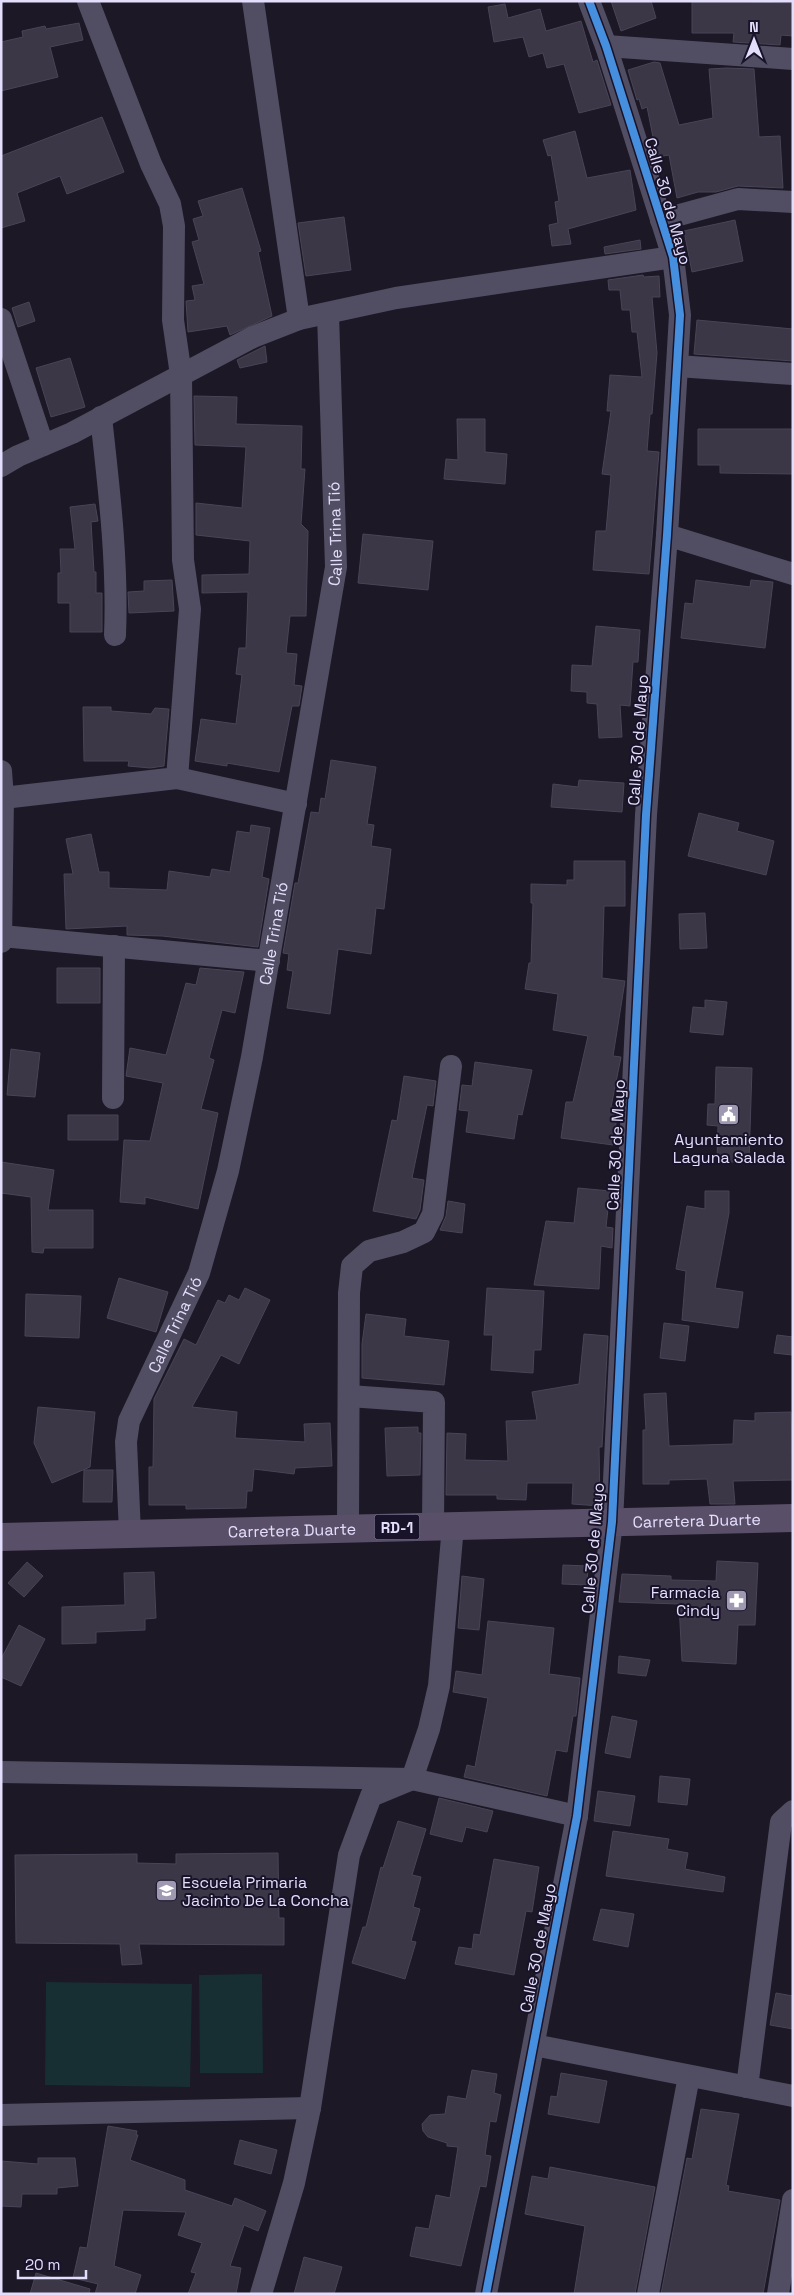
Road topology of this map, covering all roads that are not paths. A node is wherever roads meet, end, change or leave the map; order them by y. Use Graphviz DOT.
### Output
graph roads {
  1 [pos="88,1"];
  2 [pos="253,1"];
  3 [pos="589,1"];
  4 [pos="606,46"];
  5 [pos="793,59"];
  6 [pos="793,202"];
  7 [pos="661,220"];
  8 [pos="673,257"];
  9 [pos="328,314"];
  10 [pos="1,319"];
  11 [pos="299,319"];
  12 [pos="677,366"];
  13 [pos="793,374"];
  14 [pos="181,375"];
  15 [pos="101,417"];
  16 [pos="43,445"];
  17 [pos="1,466"];
  18 [pos="667,534"];
  19 [pos="793,574"];
  20 [pos="115,635"];
  21 [pos="1,771"];
  22 [pos="177,778"];
  23 [pos="3,798"];
  24 [pos="296,804"];
  25 [pos="2,939"];
  26 [pos="114,946"];
  27 [pos="269,961"];
  28 [pos="451,1066"];
  29 [pos="113,1098"];
  30 [pos="349,1396"];
  31 [pos="793,1518"];
  32 [pos="612,1522"];
  33 [pos="443,1526"];
  34 [pos="348,1528"];
  35 [pos="130,1533"];
  36 [pos="1,1537"];
  37 [pos="1,1772"];
  38 [pos="412,1779"];
  39 [pos="793,1811"];
  40 [pos="577,1816"];
  41 [pos="534,2046"];
  42 [pos="688,2076"];
  43 [pos="747,2087"];
  44 [pos="793,2096"];
  45 [pos="310,2108"];
  46 [pos="1,2115"];
  47 [pos="793,2200"];
  48 [pos="261,2294"];
  49 [pos="486,2294"];
  50 [pos="648,2294"];
  51 [pos="778,2294"];
  1 -- 14 [label="street"];
  2 -- 11 [label="street"];
  3 -- 4 [label="street, Calle 30 de Mayo"];
  4 -- 5 [label="street"];
  4 -- 7 [label="street, Calle 30 de Mayo"];
  6 -- 7 [label="street"];
  7 -- 8 [label="street, Calle 30 de Mayo"];
  8 -- 9 [label="street"];
  8 -- 12 [label="street, Calle 30 de Mayo"];
  9 -- 11 [label="street"];
  9 -- 24 [label="street, Calle Trina Tió"];
  10 -- 16 [label="street"];
  11 -- 14 [label="street"];
  12 -- 13 [label="street"];
  12 -- 18 [label="street, Calle 30 de Mayo"];
  14 -- 15 [label="street"];
  14 -- 22 [label="street"];
  15 -- 16 [label="street"];
  15 -- 20 [label="street"];
  16 -- 17 [label="street"];
  18 -- 19 [label="street"];
  18 -- 32 [label="street, Calle 30 de Mayo"];
  21 -- 23 [label="street"];
  22 -- 23 [label="street"];
  22 -- 24 [label="street"];
  23 -- 25 [label="street"];
  24 -- 27 [label="street, Calle Trina Tió"];
  25 -- 26 [label="street"];
  26 -- 27 [label="street"];
  26 -- 29 [label="street"];
  27 -- 35 [label="street, Calle Trina Tió"];
  28 -- 30 [label="street"];
  30 -- 33 [label="street"];
  30 -- 34 [label="street"];
  31 -- 32 [label="main road, Carretera Duarte / RD-1"];
  32 -- 33 [label="main road, Carretera Duarte / RD-1"];
  32 -- 40 [label="street, Calle 30 de Mayo"];
  33 -- 34 [label="main road, Carretera Duarte / RD-1"];
  33 -- 38 [label="street"];
  34 -- 35 [label="main road, Carretera Duarte / RD-1"];
  35 -- 36 [label="main road, Carretera Duarte / RD-1"];
  37 -- 38 [label="street"];
  38 -- 40 [label="street"];
  38 -- 45 [label="street"];
  39 -- 43 [label="street"];
  40 -- 41 [label="street, Calle 30 de Mayo"];
  41 -- 42 [label="street"];
  41 -- 49 [label="street, Calle 30 de Mayo"];
  42 -- 43 [label="street"];
  42 -- 50 [label="street"];
  43 -- 44 [label="street"];
  45 -- 46 [label="street"];
  45 -- 48 [label="street"];
  47 -- 51 [label="street"];
}
